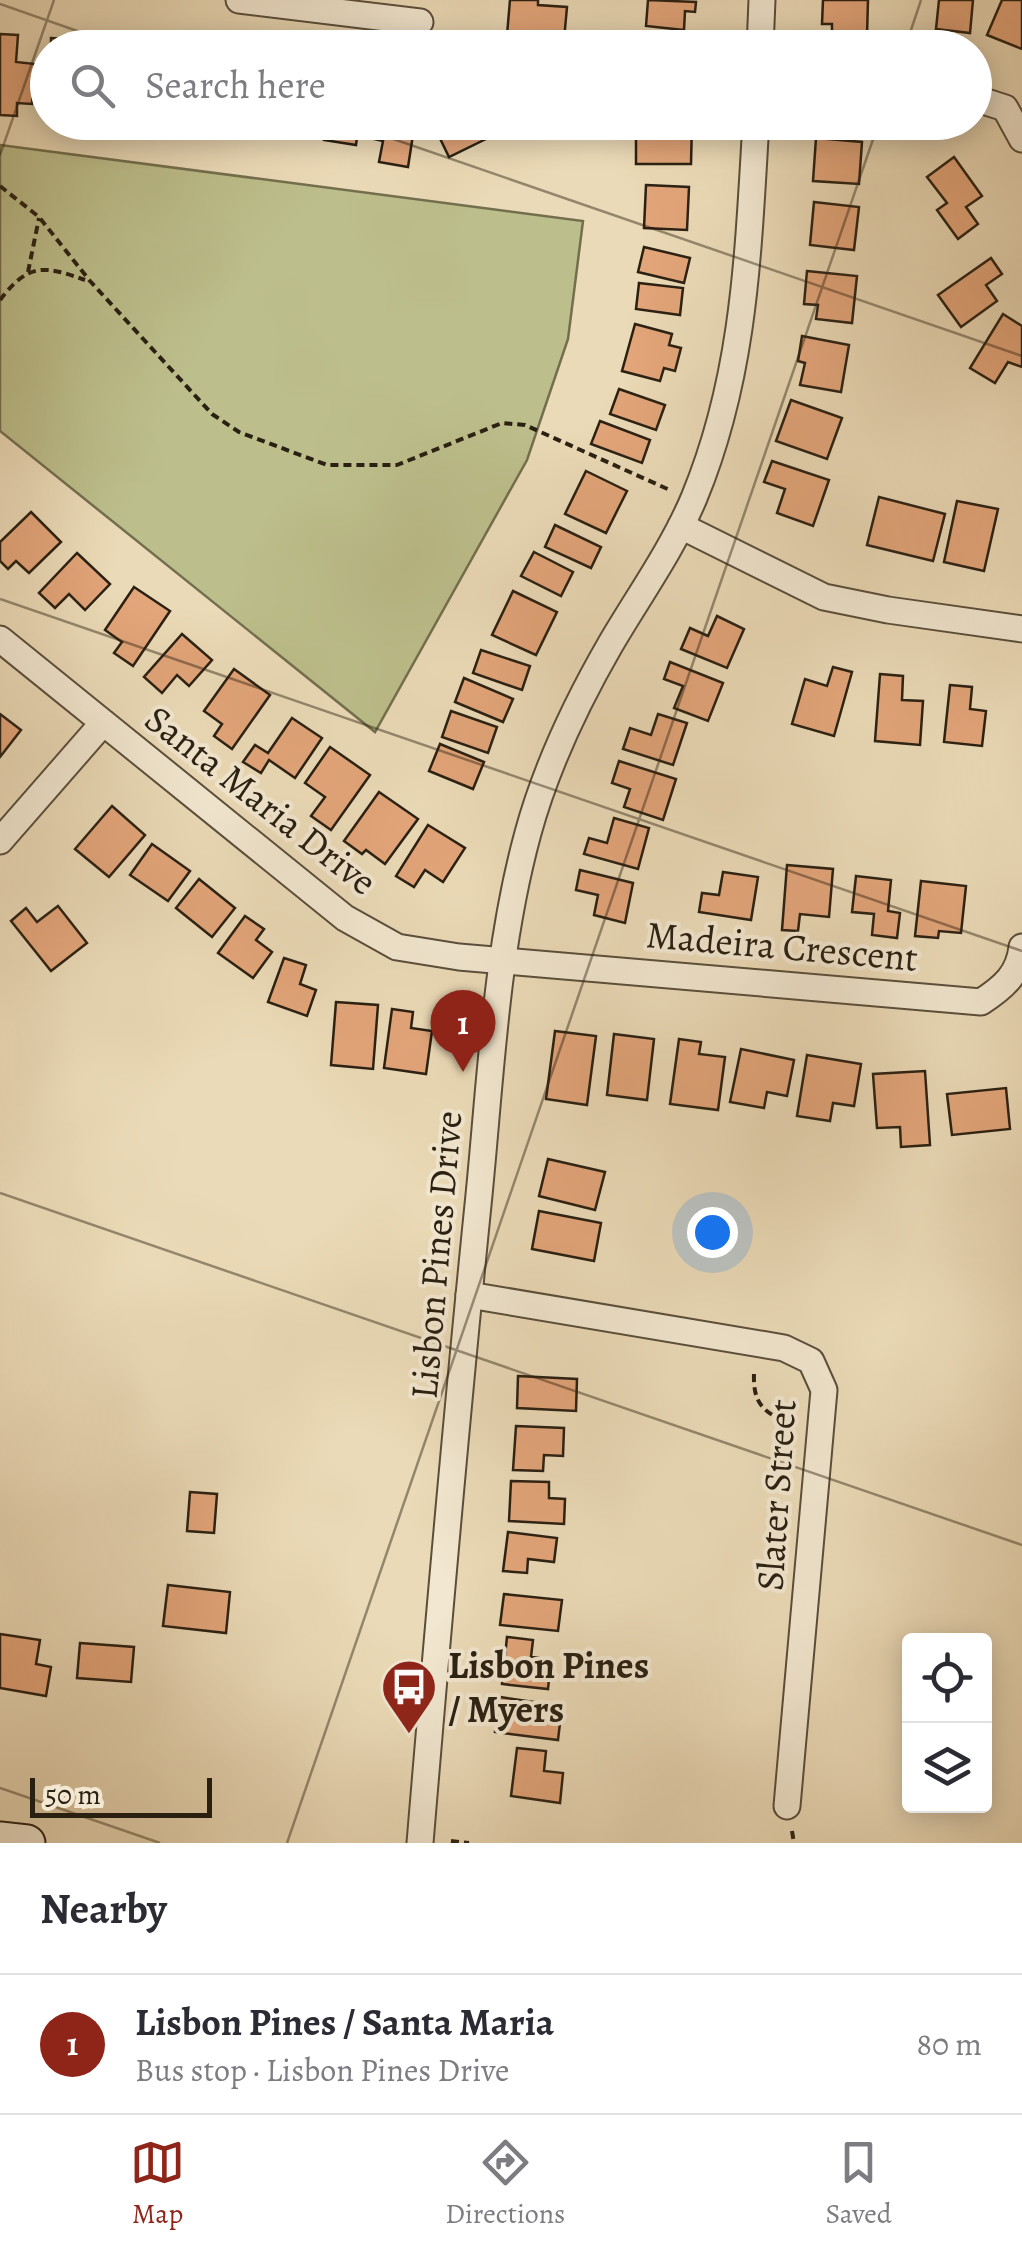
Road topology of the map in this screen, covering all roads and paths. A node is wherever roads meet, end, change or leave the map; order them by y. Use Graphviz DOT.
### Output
graph roads {
  1 [pos="238,0"];
  2 [pos="762,0"];
  3 [pos="420,22"];
  4 [pos="761,30"];
  5 [pos="992,104"];
  6 [pos="755,140"];
  7 [pos="1022,140"];
  8 [pos="0,186"];
  9 [pos="39,217"];
  10 [pos="28,272"];
  11 [pos="90,281"];
  12 [pos="0,300"];
  13 [pos="676,492"];
  14 [pos="681,526"];
  15 [pos="1022,630"];
  16 [pos="0,639"];
  17 [pos="103,723"];
  18 [pos="0,841"];
  19 [pos="1022,947"];
  20 [pos="503,958"];
  21 [pos="469,1295"];
  22 [pos="754,1374"];
  23 [pos="790,1423"];
  24 [pos="788,1806"];
  25 [pos="0,1840"];
  26 [pos="451,1841"];
  27 [pos="28,1843"];
  28 [pos="420,1843"];
  29 [pos="469,1843"];
  1 -- 3 [label="street"];
  2 -- 4 [label="street"];
  5 -- 7 [label="street"];
  6 -- 14 [label="street, Lisbon Pines Drive"];
  8 -- 9 [label="path"];
  9 -- 10 [label="path"];
  9 -- 11 [label="path"];
  10 -- 11 [label="path"];
  10 -- 12 [label="path"];
  11 -- 13 [label="path"];
  14 -- 15 [label="street"];
  14 -- 20 [label="street, Lisbon Pines Drive"];
  16 -- 17 [label="street, Santa Maria Drive"];
  17 -- 18 [label="street"];
  17 -- 20 [label="street, Santa Maria Drive"];
  19 -- 20 [label="street, Madeira Crescent"];
  20 -- 21 [label="street, Lisbon Pines Drive"];
  21 -- 24 [label="street, Slater Street"];
  21 -- 28 [label="street, Lisbon Pines Drive"];
  22 -- 23 [label="path"];
  25 -- 27 [label="main road"];
  26 -- 29 [label="path"];
}
